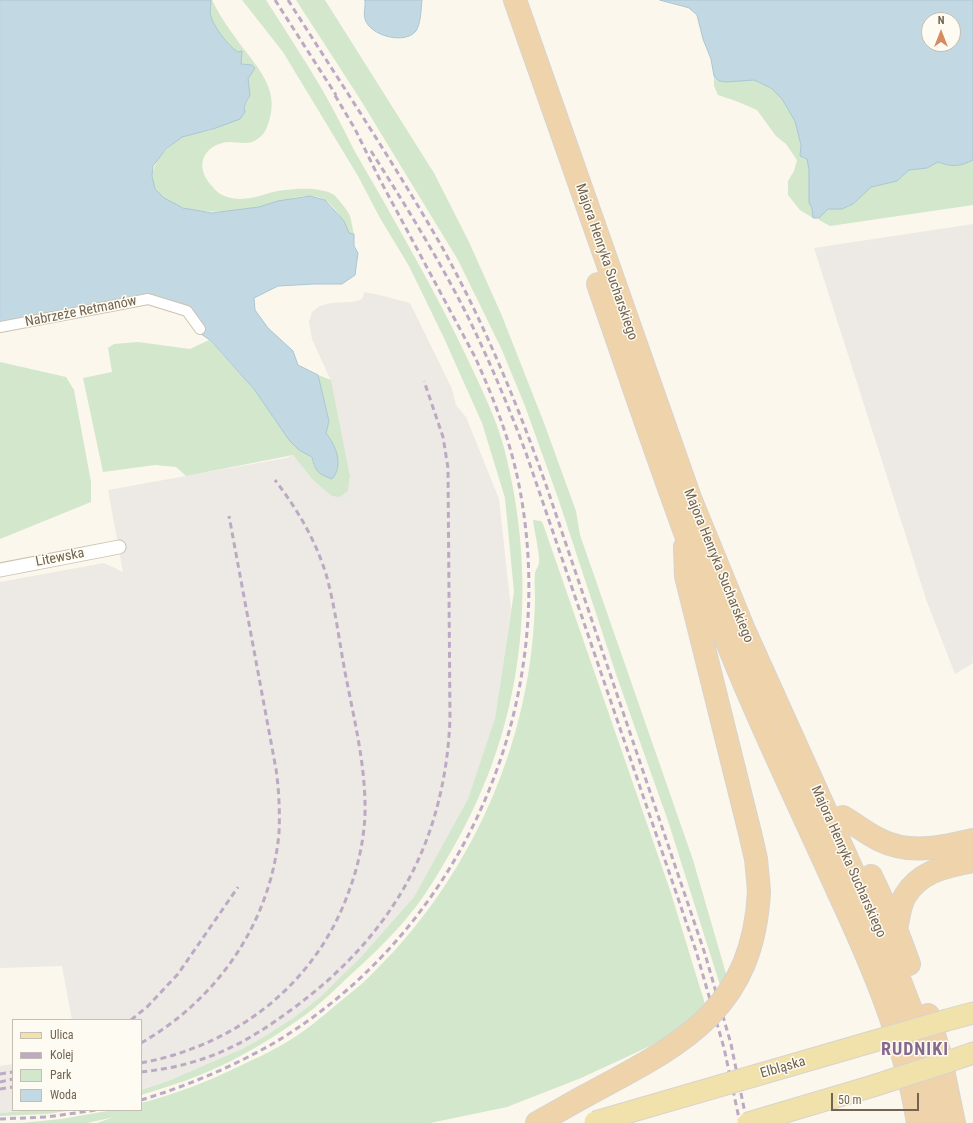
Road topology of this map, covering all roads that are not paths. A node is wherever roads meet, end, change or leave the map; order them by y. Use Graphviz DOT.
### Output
graph roads {
  1 [pos="500,0"];
  2 [pos="515,0"];
  3 [pos="578,204"];
  4 [pos="0,327"];
  5 [pos="200,328"];
  6 [pos="684,527"];
  7 [pos="119,547"];
  8 [pos="0,570"];
  9 [pos="744,630"];
  10 [pos="843,817"];
  11 [pos="973,840"];
  12 [pos="973,861"];
  13 [pos="896,929"];
  14 [pos="973,1013"];
  15 [pos="973,1053"];
  16 [pos="537,1123"];
  17 [pos="594,1123"];
  18 [pos="748,1123"];
  19 [pos="918,1123"];
  20 [pos="939,1123"];
  21 [pos="954,1123"];
  1 -- 3 [label="highway, Majora Henryka Sucharskiego"];
  2 -- 3 [label="highway, Majora Henryka Sucharskiego"];
  3 -- 6 [label="highway, Majora Henryka Sucharskiego"];
  3 -- 9 [label="highway, Majora Henryka Sucharskiego"];
  4 -- 5 [label="street, Nabrzeże Retmanów"];
  6 -- 16 [label="highway, bridge"];
  6 -- 19 [label="highway, Majora Henryka Sucharskiego"];
  7 -- 8 [label="street, Litewska"];
  9 -- 10 [label="highway"];
  9 -- 20 [label="highway, Majora Henryka Sucharskiego"];
  10 -- 11 [label="highway"];
  10 -- 13 [label="highway"];
  12 -- 13 [label="highway"];
  13 -- 21 [label="highway"];
  14 -- 17 [label="main road, Elbląska, bridge"];
  15 -- 18 [label="main road, bridge"];
}
